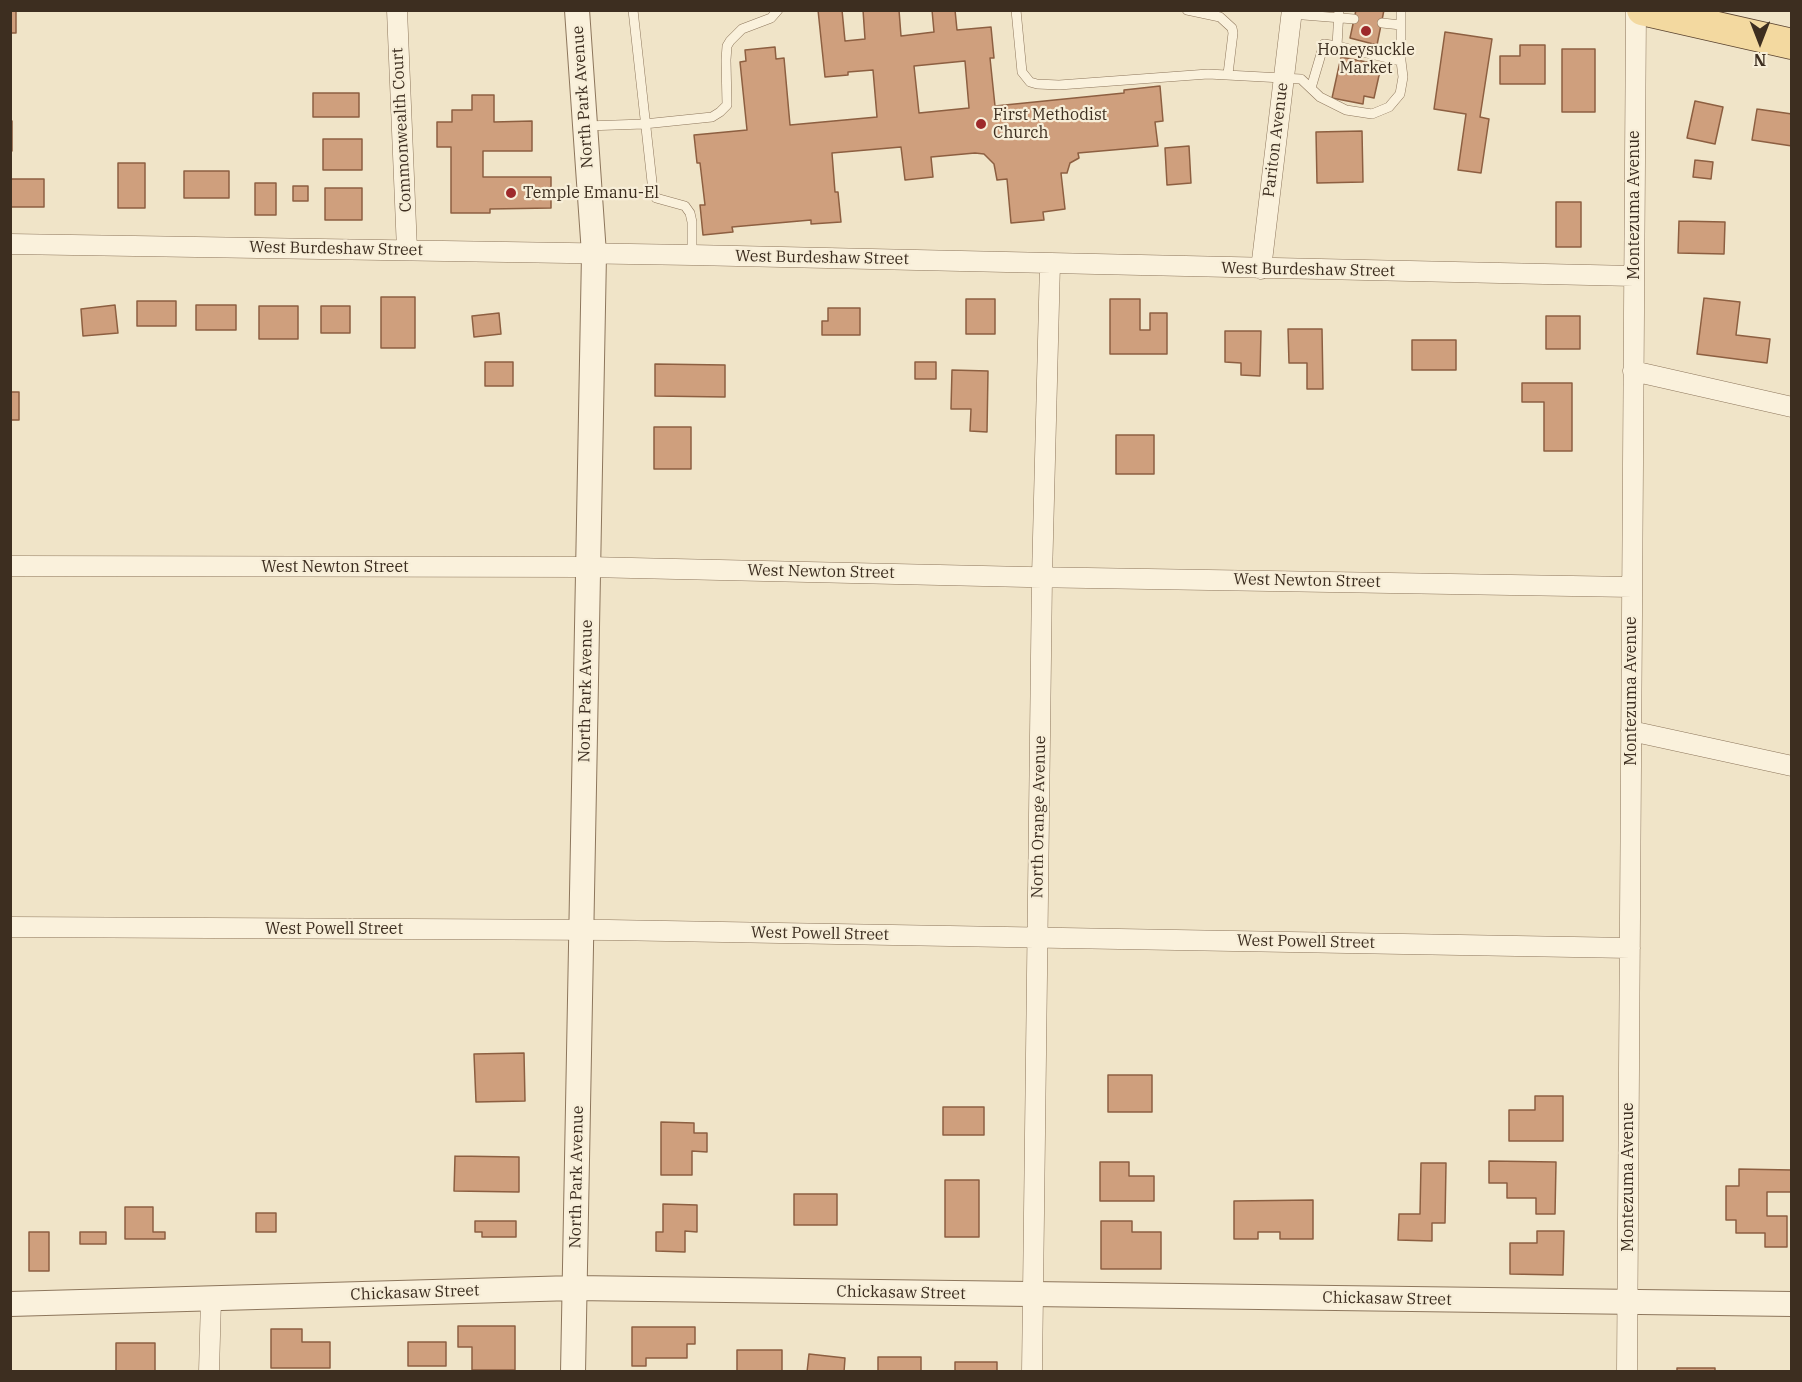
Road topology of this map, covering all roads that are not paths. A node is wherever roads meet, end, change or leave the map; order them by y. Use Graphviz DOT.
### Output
graph roads {
  1 [pos="397,10"];
  2 [pos="577,10"];
  3 [pos="633,10"];
  4 [pos="778,10"];
  5 [pos="1187,10"];
  6 [pos="1401,10"];
  7 [pos="1636,10"];
  8 [pos="1642,10"];
  9 [pos="1016,12"];
  10 [pos="1292,12"];
  11 [pos="1339,14"];
  12 [pos="1354,19"];
  13 [pos="1382,23"];
  14 [pos="1401,25"];
  15 [pos="1791,44"];
  16 [pos="1337,46"];
  17 [pos="1401,61"];
  18 [pos="1228,74"];
  19 [pos="1283,79"];
  20 [pos="1311,88"];
  21 [pos="644,124"];
  22 [pos="586,126"];
  23 [pos="10,244"];
  24 [pos="407,250"];
  25 [pos="594,254"];
  26 [pos="692,255"];
  27 [pos="1050,263"];
  28 [pos="1262,269"];
  29 [pos="1634,276"];
  30 [pos="1633,371"];
  31 [pos="1791,406"];
  32 [pos="10,566"];
  33 [pos="588,567"];
  34 [pos="1042,577"];
  35 [pos="1632,587"];
  36 [pos="1631,731"];
  37 [pos="1791,766"];
  38 [pos="10,927"];
  39 [pos="583,929"];
  40 [pos="1037,938"];
  41 [pos="1630,948"];
  42 [pos="574,1288"];
  43 [pos="1033,1295"];
  44 [pos="211,1299"];
  45 [pos="1628,1302"];
  46 [pos="10,1304"];
  47 [pos="1791,1304"];
  48 [pos="209,1371"];
  49 [pos="573,1371"];
  50 [pos="1032,1371"];
  51 [pos="1627,1371"];
  1 -- 24 [label="street, Commonwealth Court"];
  2 -- 22 [label="street, North Park Avenue"];
  3 -- 21 [label="lane"];
  4 -- 21 [label="lane"];
  5 -- 18 [label="lane"];
  6 -- 14 [label="lane"];
  7 -- 29 [label="street, Montezuma Avenue"];
  8 -- 15 [label="main road"];
  9 -- 18 [label="lane"];
  10 -- 11 [label="lane"];
  10 -- 19 [label="street, Pariton Avenue"];
  11 -- 12 [label="lane"];
  11 -- 16 [label="lane"];
  13 -- 14 [label="lane"];
  14 -- 17 [label="lane"];
  16 -- 17 [label="lane"];
  16 -- 20 [label="lane"];
  17 -- 20 [label="lane"];
  18 -- 19 [label="lane"];
  19 -- 20 [label="lane"];
  19 -- 28 [label="street, Pariton Avenue"];
  21 -- 22 [label="lane"];
  21 -- 26 [label="lane"];
  22 -- 25 [label="street, North Park Avenue"];
  23 -- 24 [label="street, West Burdeshaw Street"];
  24 -- 25 [label="street, West Burdeshaw Street"];
  25 -- 26 [label="street, West Burdeshaw Street"];
  25 -- 33 [label="street, North Park Avenue"];
  26 -- 27 [label="street, West Burdeshaw Street"];
  27 -- 28 [label="street, West Burdeshaw Street"];
  27 -- 34 [label="street, North Orange Avenue"];
  28 -- 29 [label="street, West Burdeshaw Street"];
  29 -- 30 [label="street, Montezuma Avenue"];
  30 -- 31 [label="street"];
  30 -- 35 [label="street, Montezuma Avenue"];
  32 -- 33 [label="street, West Newton Street"];
  33 -- 34 [label="street, West Newton Street"];
  33 -- 39 [label="street, North Park Avenue"];
  34 -- 35 [label="street, West Newton Street"];
  34 -- 40 [label="street, North Orange Avenue"];
  35 -- 36 [label="street, Montezuma Avenue"];
  36 -- 37 [label="street"];
  36 -- 41 [label="street, Montezuma Avenue"];
  38 -- 39 [label="street, West Powell Street"];
  39 -- 40 [label="street, West Powell Street"];
  39 -- 42 [label="street, North Park Avenue"];
  40 -- 41 [label="street, West Powell Street"];
  40 -- 43 [label="street, North Orange Avenue"];
  41 -- 45 [label="street, Montezuma Avenue"];
  42 -- 43 [label="street, Chickasaw Street"];
  42 -- 44 [label="street, Chickasaw Street"];
  42 -- 49 [label="street, North Park Avenue"];
  43 -- 45 [label="street, Chickasaw Street"];
  43 -- 50 [label="street, North Orange Avenue"];
  44 -- 46 [label="street, Chickasaw Street"];
  44 -- 48 [label="street"];
  45 -- 47 [label="street, Chickasaw Street"];
  45 -- 51 [label="street, Montezuma Avenue"];
}
